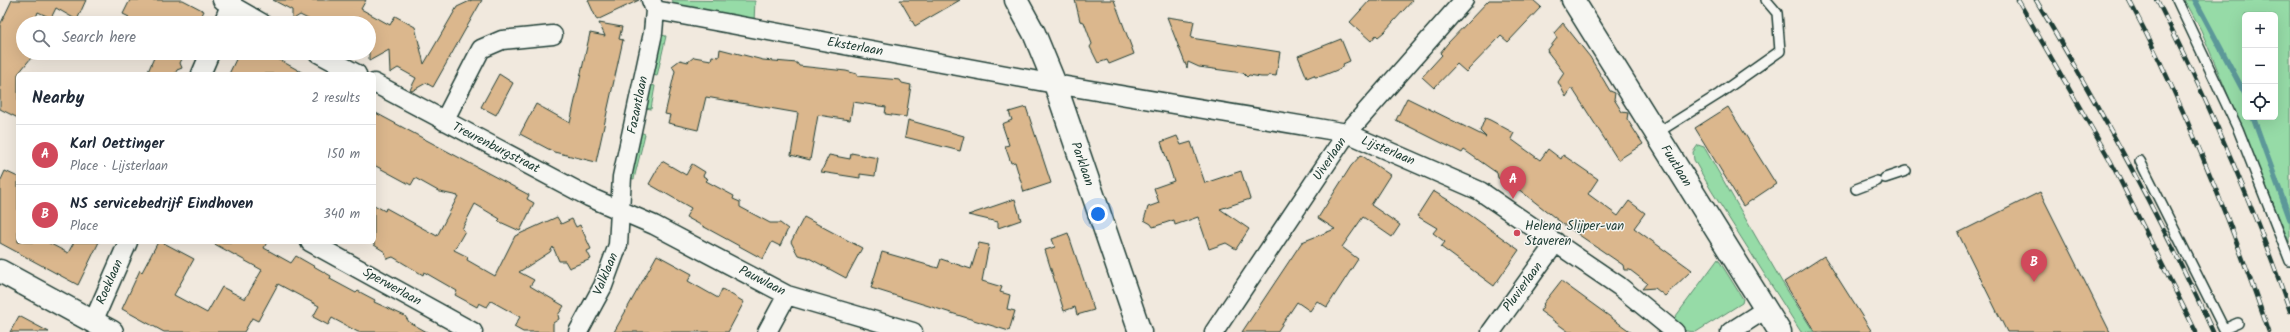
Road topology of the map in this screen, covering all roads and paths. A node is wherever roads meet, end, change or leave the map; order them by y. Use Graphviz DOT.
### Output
graph roads {
  1 [pos="1464,0"];
  2 [pos="1573,0"];
  3 [pos="1766,0"];
  4 [pos="1775,0"];
  5 [pos="2177,0"];
  6 [pos="1018,1"];
  7 [pos="228,2"];
  8 [pos="653,5"];
  9 [pos="1777,13"];
  10 [pos="225,16"];
  11 [pos="251,16"];
  12 [pos="553,35"];
  13 [pos="207,60"];
  14 [pos="331,60"];
  15 [pos="202,72"];
  16 [pos="353,72"];
  17 [pos="376,84"];
  18 [pos="1055,84"];
  19 [pos="444,121"];
  20 [pos="1347,134"];
  21 [pos="1655,134"];
  22 [pos="2140,162"];
  23 [pos="1906,171"];
  24 [pos="1856,189"];
  25 [pos="620,211"];
  26 [pos="1556,242"];
  27 [pos="127,244"];
  28 [pos="314,244"];
  29 [pos="2290,262"];
  30 [pos="0,271"];
  31 [pos="787,295"];
  32 [pos="1766,309"];
  33 [pos="93,322"];
  34 [pos="2238,323"];
  35 [pos="112,332"];
  36 [pos="473,332"];
  37 [pos="578,332"];
  38 [pos="767,332"];
  39 [pos="912,332"];
  40 [pos="1140,332"];
  41 [pos="1214,332"];
  42 [pos="1491,332"];
  43 [pos="1675,332"];
  44 [pos="1730,332"];
  45 [pos="1780,332"];
  1 -- 20 [label="street, Uiverlaan"];
  2 -- 21 [label="street, Fuutlaan"];
  3 -- 9 [label="lane"];
  4 -- 9 [label="lane"];
  5 -- 29 [label="lane"];
  6 -- 18 [label="street, Parklaan"];
  7 -- 10 [label="street"];
  7 -- 11 [label="street"];
  8 -- 18 [label="street, Eksterlaan"];
  8 -- 25 [label="street, Fazantlaan"];
  9 -- 21 [label="lane"];
  12 -- 19 [label="street"];
  13 -- 15 [label="street"];
  14 -- 16 [label="street"];
  17 -- 19 [label="street, Treurenburgstraat"];
  18 -- 20 [label="street, Lijsterlaan"];
  18 -- 40 [label="street, Parklaan"];
  19 -- 25 [label="street, Treurenburgstraat"];
  20 -- 26 [label="street, Lijsterlaan"];
  20 -- 41 [label="street, Uiverlaan"];
  21 -- 32 [label="street, Fuutlaan"];
  22 -- 34 [label="lane"];
  23 -- 24 [label="lane"];
  25 -- 31 [label="street, Pauwlaan"];
  25 -- 37 [label="street, Valklaan"];
  26 -- 42 [label="street, Pluvierlaan"];
  26 -- 43 [label="street, Lijsterlaan"];
  27 -- 33 [label="street, Roeklaan"];
  28 -- 36 [label="street, Sperwerlaan"];
  30 -- 33 [label="street"];
  31 -- 38 [label="street"];
  31 -- 39 [label="street, Pauwlaan"];
  32 -- 44 [label="street"];
  32 -- 45 [label="street, Fuutlaan"];
  33 -- 35 [label="street"];
}
